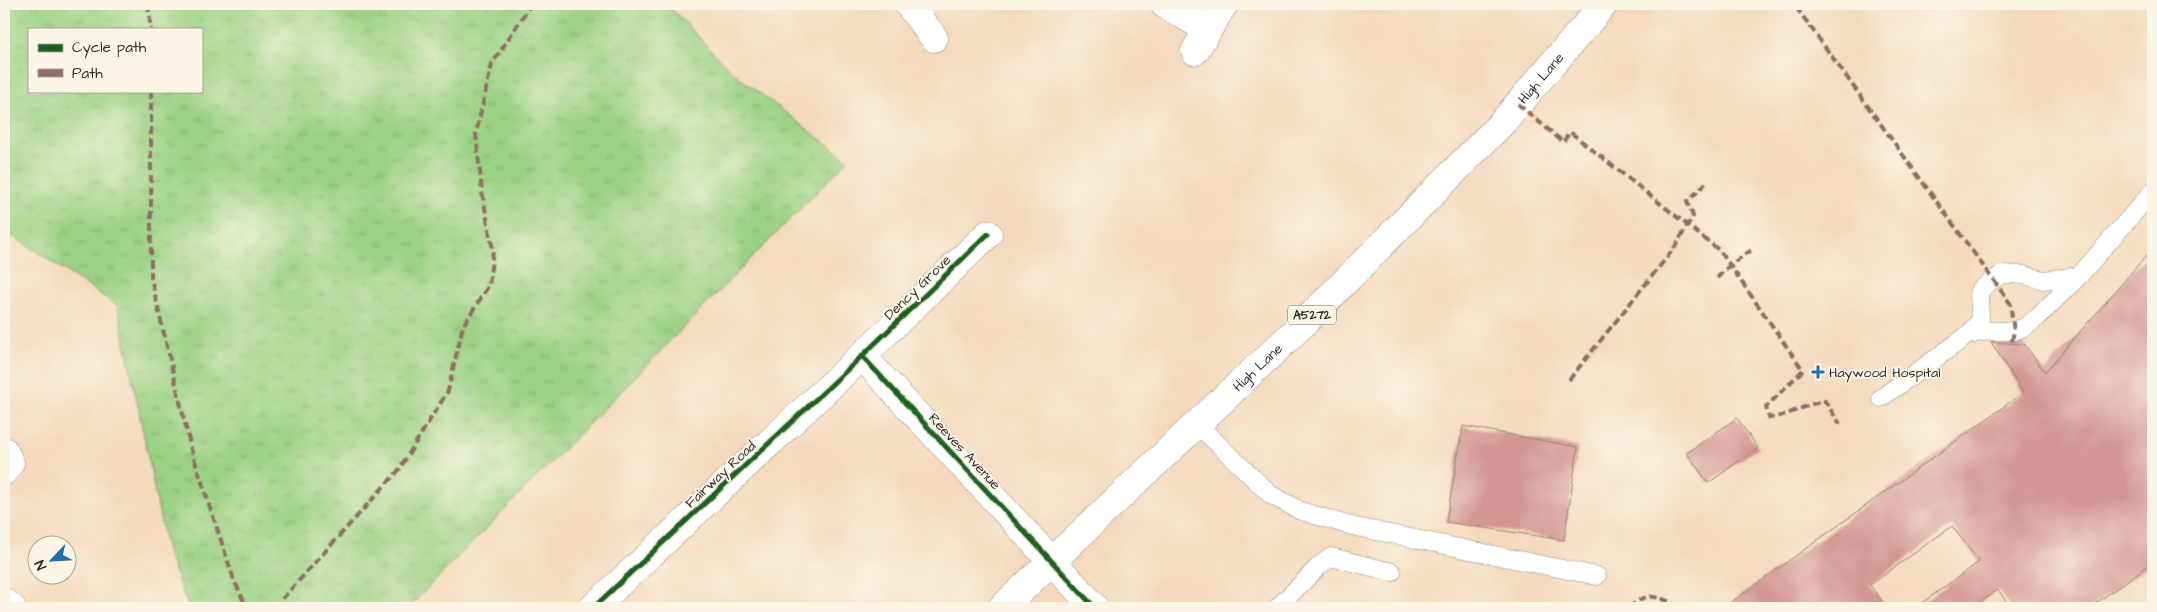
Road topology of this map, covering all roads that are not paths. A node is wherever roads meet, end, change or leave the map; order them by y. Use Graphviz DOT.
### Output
graph roads {
  1 [pos="908,4"];
  2 [pos="1164,4"];
  3 [pos="1224,4"];
  4 [pos="1604,4"];
  5 [pos="934,38"];
  6 [pos="2153,191"];
  7 [pos="988,234"];
  8 [pos="2079,276"];
  9 [pos="1968,335"];
  10 [pos="862,356"];
  11 [pos="1881,398"];
  12 [pos="1196,424"];
  13 [pos="4,451"];
  14 [pos="4,471"];
  15 [pos="1050,561"];
  16 [pos="1392,572"];
  17 [pos="1597,576"];
  18 [pos="4,602"];
  19 [pos="12,608"];
  20 [pos="592,608"];
  21 [pos="1002,608"];
  22 [pos="1095,608"];
  23 [pos="1277,608"];
  1 -- 5 [label="street"];
  2 -- 3 [label="street"];
  4 -- 12 [label="street, High Lane / A5272"];
  6 -- 8 [label="lane"];
  7 -- 10 [label="street, Dency Grove"];
  8 -- 9 [label="lane"];
  8 -- 9 [label="lane"];
  9 -- 11 [label="lane"];
  10 -- 15 [label="street, Reeves Avenue"];
  10 -- 20 [label="street, Fairway Road"];
  12 -- 15 [label="street, High Lane / A5272"];
  12 -- 17 [label="lane"];
  13 -- 14 [label="street"];
  15 -- 21 [label="street, High Lane / A5272"];
  15 -- 22 [label="street, Reeves Avenue"];
  16 -- 23 [label="lane"];
  18 -- 19 [label="street"];
}
